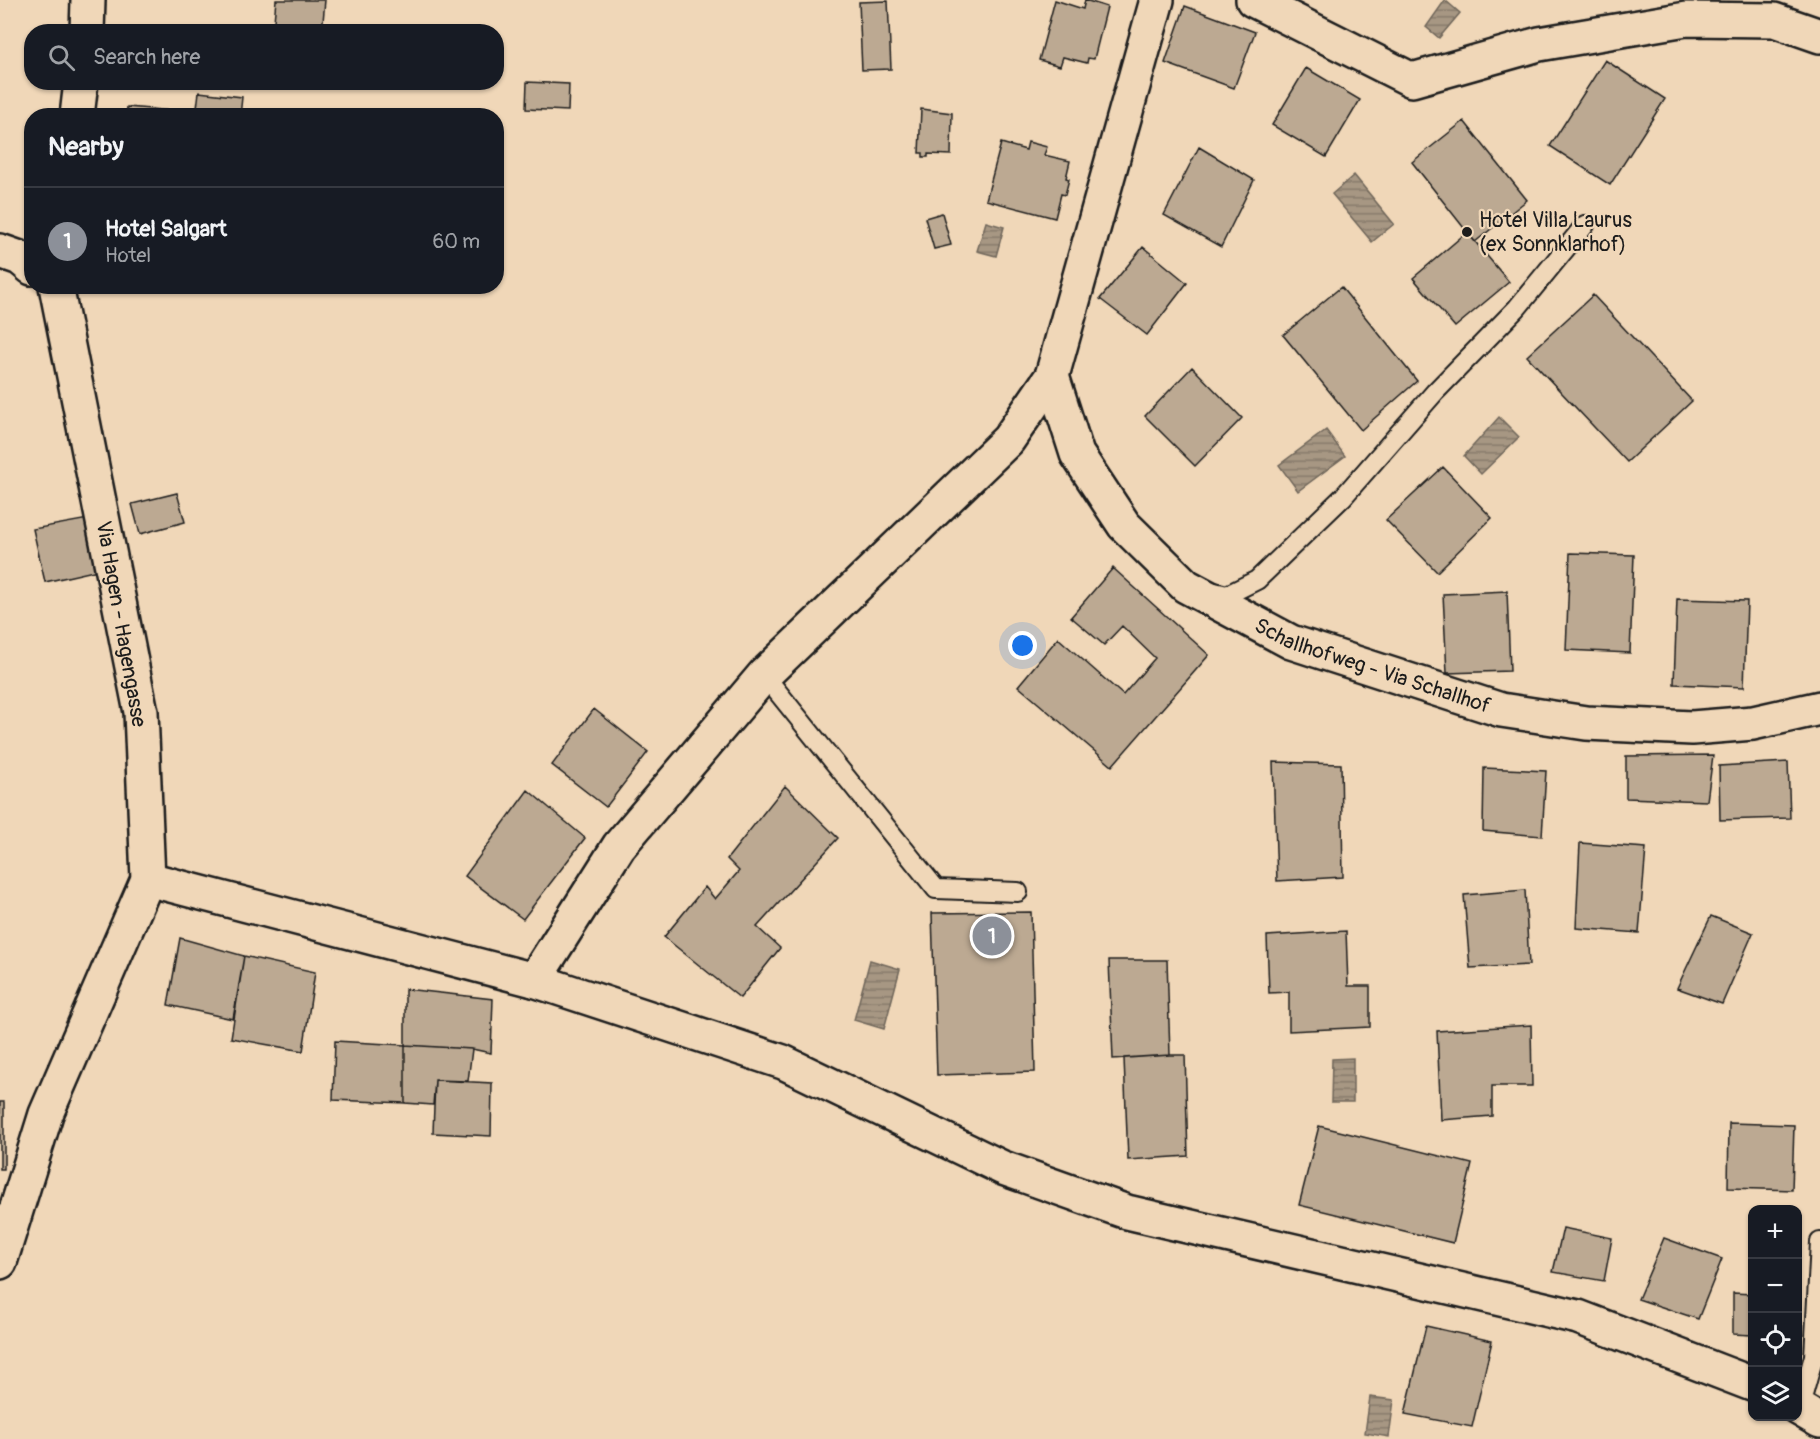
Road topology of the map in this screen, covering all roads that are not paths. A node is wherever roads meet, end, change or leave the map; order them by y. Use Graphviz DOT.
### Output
graph roads {
  1 [pos="88,0"];
  2 [pos="1157,0"];
  3 [pos="1253,0"];
  4 [pos="87,24"];
  5 [pos="1820,36"];
  6 [pos="80,90"];
  7 [pos="78,108"];
  8 [pos="1585,225"];
  9 [pos="0,251"];
  10 [pos="24,261"];
  11 [pos="52,294"];
  12 [pos="1052,375"];
  13 [pos="1186,586"];
  14 [pos="764,675"];
  15 [pos="1820,708"];
  16 [pos="148,879"];
  17 [pos="1018,892"];
  18 [pos="534,980"];
  19 [pos="1820,1242"];
  20 [pos="0,1262"];
  21 [pos="1748,1382"];
  22 [pos="1805,1413"];
  1 -- 4 [label="street"];
  2 -- 12 [label="street"];
  3 -- 5 [label="street"];
  6 -- 7 [label="street"];
  8 -- 13 [label="lane"];
  9 -- 10 [label="street"];
  11 -- 16 [label="street, Via Hagen - Hagengasse"];
  12 -- 13 [label="street, Schallhofweg - Via Schallhof"];
  12 -- 14 [label="street"];
  13 -- 15 [label="street, Schallhofweg - Via Schallhof"];
  14 -- 17 [label="lane"];
  14 -- 18 [label="street"];
  16 -- 18 [label="street"];
  16 -- 20 [label="street, Via Hagen - Hagengasse"];
  18 -- 21 [label="street"];
  19 -- 22 [label="lane"];
}
